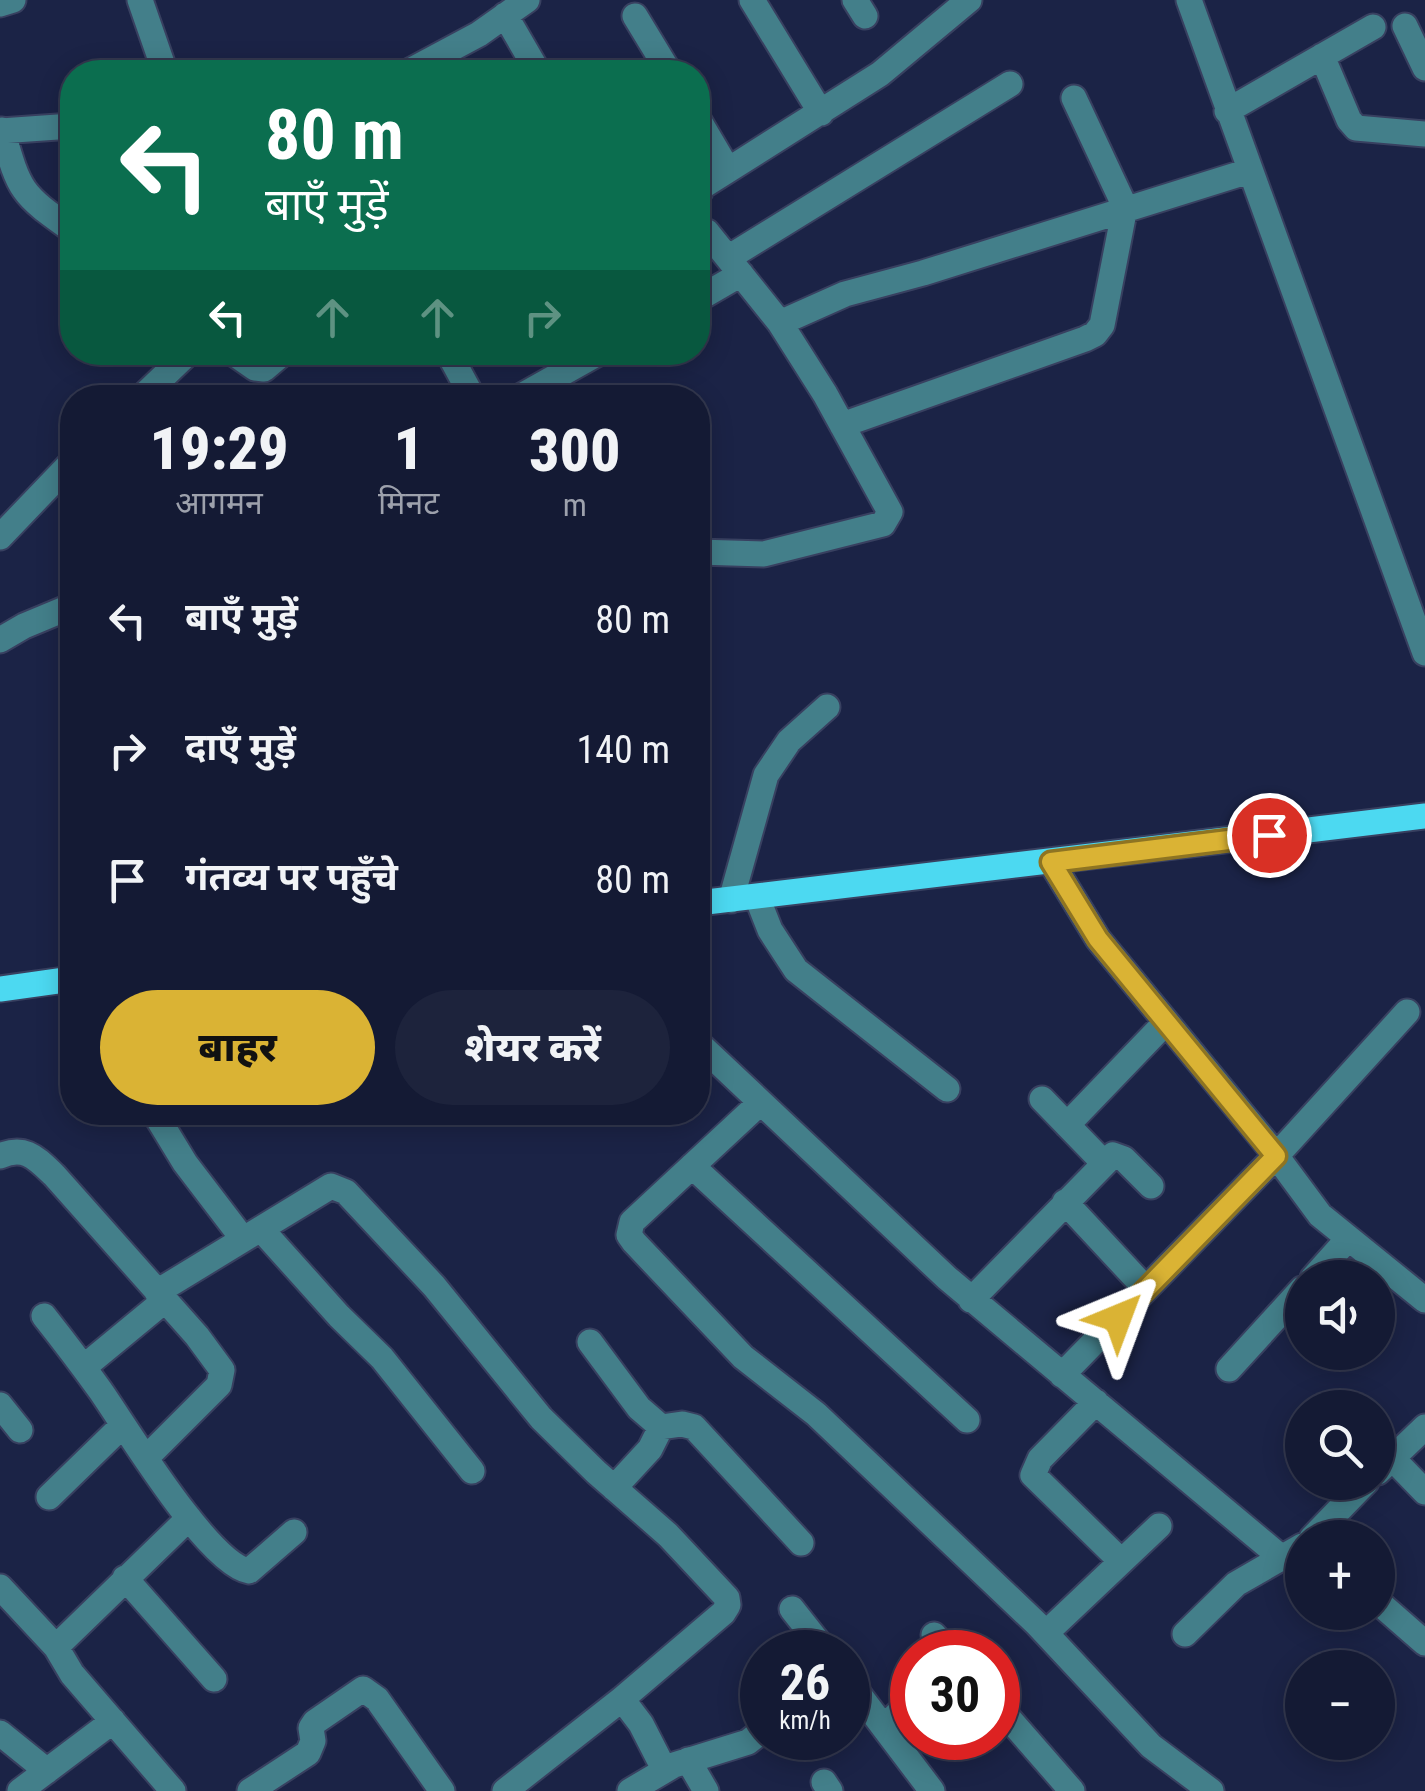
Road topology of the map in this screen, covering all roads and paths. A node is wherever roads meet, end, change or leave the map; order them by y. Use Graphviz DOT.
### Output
graph roads {
  1 [pos="13,0"];
  2 [pos="527,0"];
  3 [pos="752,0"];
  4 [pos="969,0"];
  5 [pos="1189,0"];
  6 [pos="143,1"];
  7 [pos="0,4"];
  8 [pos="506,16"];
  9 [pos="635,16"];
  10 [pos="1406,26"];
  11 [pos="1373,27"];
  12 [pos="1322,56"];
  13 [pos="161,60"];
  14 [pos="430,60"];
  15 [pos="531,60"];
  16 [pos="662,60"];
  17 [pos="1425,68"];
  18 [pos="1010,84"];
  19 [pos="1074,98"];
  20 [pos="1227,111"];
  21 [pos="821,114"];
  22 [pos="60,127"];
  23 [pos="1,131"];
  24 [pos="1425,134"];
  25 [pos="710,139"];
  26 [pos="728,170"];
  27 [pos="1250,170"];
  28 [pos="710,182"];
  29 [pos="1124,207"];
  30 [pos="60,221"];
  31 [pos="710,236"];
  32 [pos="735,266"];
  33 [pos="710,288"];
  34 [pos="780,323"];
  35 [pos="175,365"];
  36 [pos="577,365"];
  37 [pos="155,385"];
  38 [pos="541,385"];
  39 [pos="842,425"];
  40 [pos="60,473"];
  41 [pos="5,521"];
  42 [pos="710,552"];
  43 [pos="60,611"];
  44 [pos="0,640"];
  45 [pos="1425,653"];
  46 [pos="828,706"];
  47 [pos="1421,820"];
  48 [pos="1051,862"];
  49 [pos="757,897"];
  50 [pos="731,900"];
  51 [pos="710,902"];
  52 [pos="60,981"];
  53 [pos="0,988"];
  54 [pos="1407,1012"];
  55 [pos="1166,1023"];
  56 [pos="710,1055"];
  57 [pos="948,1089"];
  58 [pos="1042,1099"];
  59 [pos="760,1103"];
  60 [pos="162,1125"];
  61 [pos="1067,1125"];
  62 [pos="0,1156"];
  63 [pos="1276,1156"];
  64 [pos="1104,1163"];
  65 [pos="692,1166"];
  66 [pos="1151,1186"];
  67 [pos="1065,1202"];
  68 [pos="252,1234"];
  69 [pos="1347,1240"];
  70 [pos="1329,1260"];
  71 [pos="1146,1290"];
  72 [pos="160,1296"];
  73 [pos="971,1300"];
  74 [pos="1425,1300"];
  75 [pos="1285,1307"];
  76 [pos="44,1316"];
  77 [pos="590,1342"];
  78 [pos="84,1367"];
  79 [pos="1229,1369"];
  80 [pos="1062,1375"];
  81 [pos="1096,1402"];
  82 [pos="0,1405"];
  83 [pos="966,1420"];
  84 [pos="123,1424"];
  85 [pos="661,1426"];
  86 [pos="1425,1428"];
  87 [pos="20,1430"];
  88 [pos="1395,1456"];
  89 [pos="146,1458"];
  90 [pos="472,1470"];
  91 [pos="1395,1472"];
  92 [pos="614,1488"];
  93 [pos="1425,1492"];
  94 [pos="49,1497"];
  95 [pos="1349,1500"];
  96 [pos="189,1518"];
  97 [pos="1329,1520"];
  98 [pos="1158,1526"];
  99 [pos="294,1532"];
  100 [pos="801,1542"];
  101 [pos="1285,1546"];
  102 [pos="1285,1556"];
  103 [pos="1122,1561"];
  104 [pos="125,1578"];
  105 [pos="0,1587"];
  106 [pos="792,1609"];
  107 [pos="1395,1617"];
  108 [pos="809,1630"];
  109 [pos="1046,1633"];
  110 [pos="1185,1634"];
  111 [pos="1425,1643"];
  112 [pos="56,1647"];
  113 [pos="214,1679"];
  114 [pos="622,1699"];
  115 [pos="870,1709"];
  116 [pos="113,1721"];
  117 [pos="890,1721"];
  118 [pos="884,1727"];
  119 [pos="1020,1731"];
  120 [pos="0,1733"];
  121 [pos="740,1745"];
  122 [pos="676,1765"];
  123 [pos="47,1770"];
  124 [pos="264,1788"];
  125 [pos="20,1791"];
  126 [pos="173,1791"];
  127 [pos="442,1791"];
  128 [pos="504,1791"];
  129 [pos="630,1791"];
  130 [pos="706,1791"];
  131 [pos="932,1791"];
  132 [pos="1072,1791"];
  133 [pos="1211,1791"];
  1 -- 7 [label="street"];
  2 -- 8 [label="street"];
  3 -- 21 [label="street"];
  4 -- 21 [label="street"];
  5 -- 20 [label="street"];
  6 -- 13 [label="street"];
  8 -- 14 [label="street"];
  8 -- 15 [label="street"];
  9 -- 16 [label="street"];
  10 -- 17 [label="street"];
  11 -- 12 [label="street"];
  12 -- 20 [label="street"];
  12 -- 24 [label="street"];
  18 -- 32 [label="street"];
  19 -- 29 [label="street"];
  20 -- 27 [label="street"];
  21 -- 26 [label="street"];
  22 -- 23 [label="street"];
  23 -- 30 [label="street"];
  25 -- 26 [label="street"];
  26 -- 28 [label="street"];
  27 -- 29 [label="street"];
  27 -- 45 [label="street"];
  29 -- 34 [label="street"];
  29 -- 39 [label="street"];
  31 -- 32 [label="street"];
  32 -- 33 [label="street"];
  32 -- 34 [label="street"];
  34 -- 39 [label="street"];
  35 -- 37 [label="street"];
  36 -- 38 [label="street"];
  39 -- 42 [label="street"];
  40 -- 41 [label="street"];
  43 -- 44 [label="street"];
  46 -- 50 [label="street"];
  47 -- 48 [label="main road"];
  48 -- 49 [label="main road"];
  48 -- 55 [label="street"];
  49 -- 50 [label="main road"];
  49 -- 57 [label="street"];
  50 -- 51 [label="main road"];
  52 -- 53 [label="main road"];
  54 -- 63 [label="street"];
  55 -- 61 [label="street"];
  55 -- 63 [label="street"];
  56 -- 59 [label="street"];
  58 -- 61 [label="street"];
  59 -- 65 [label="street"];
  59 -- 73 [label="street"];
  60 -- 68 [label="street"];
  61 -- 64 [label="street"];
  62 -- 72 [label="street"];
  63 -- 69 [label="street"];
  63 -- 71 [label="street"];
  64 -- 66 [label="street"];
  64 -- 67 [label="street"];
  65 -- 83 [label="street"];
  65 -- 109 [label="street"];
  67 -- 71 [label="street"];
  67 -- 73 [label="street"];
  68 -- 72 [label="street"];
  68 -- 90 [label="street"];
  68 -- 92 [label="street"];
  69 -- 70 [label="street"];
  69 -- 74 [label="street"];
  71 -- 80 [label="street"];
  72 -- 78 [label="street"];
  72 -- 89 [label="street"];
  73 -- 80 [label="street"];
  75 -- 79 [label="street"];
  76 -- 78 [label="street"];
  77 -- 85 [label="street"];
  78 -- 84 [label="street"];
  80 -- 81 [label="street"];
  81 -- 101 [label="street"];
  81 -- 103 [label="street"];
  82 -- 87 [label="street"];
  84 -- 89 [label="street"];
  84 -- 94 [label="street"];
  85 -- 92 [label="street"];
  85 -- 100 [label="street"];
  86 -- 88 [label="street"];
  89 -- 96 [label="street"];
  91 -- 93 [label="street"];
  92 -- 114 [label="street"];
  95 -- 97 [label="street"];
  96 -- 99 [label="street"];
  96 -- 104 [label="street"];
  98 -- 103 [label="street"];
  102 -- 110 [label="street"];
  103 -- 109 [label="street"];
  104 -- 112 [label="street"];
  104 -- 113 [label="street"];
  105 -- 112 [label="street"];
  106 -- 108 [label="street"];
  107 -- 111 [label="street"];
  109 -- 133 [label="street"];
  112 -- 116 [label="street"];
  114 -- 122 [label="street"];
  114 -- 128 [label="street"];
  115 -- 118 [label="street"];
  116 -- 123 [label="street"];
  116 -- 126 [label="street"];
  117 -- 118 [label="street"];
  118 -- 131 [label="street"];
  119 -- 132 [label="street"];
  120 -- 123 [label="street"];
  121 -- 122 [label="street"];
  122 -- 129 [label="street"];
  122 -- 130 [label="street"];
  123 -- 125 [label="street"];
  124 -- 127 [label="street"];
}
